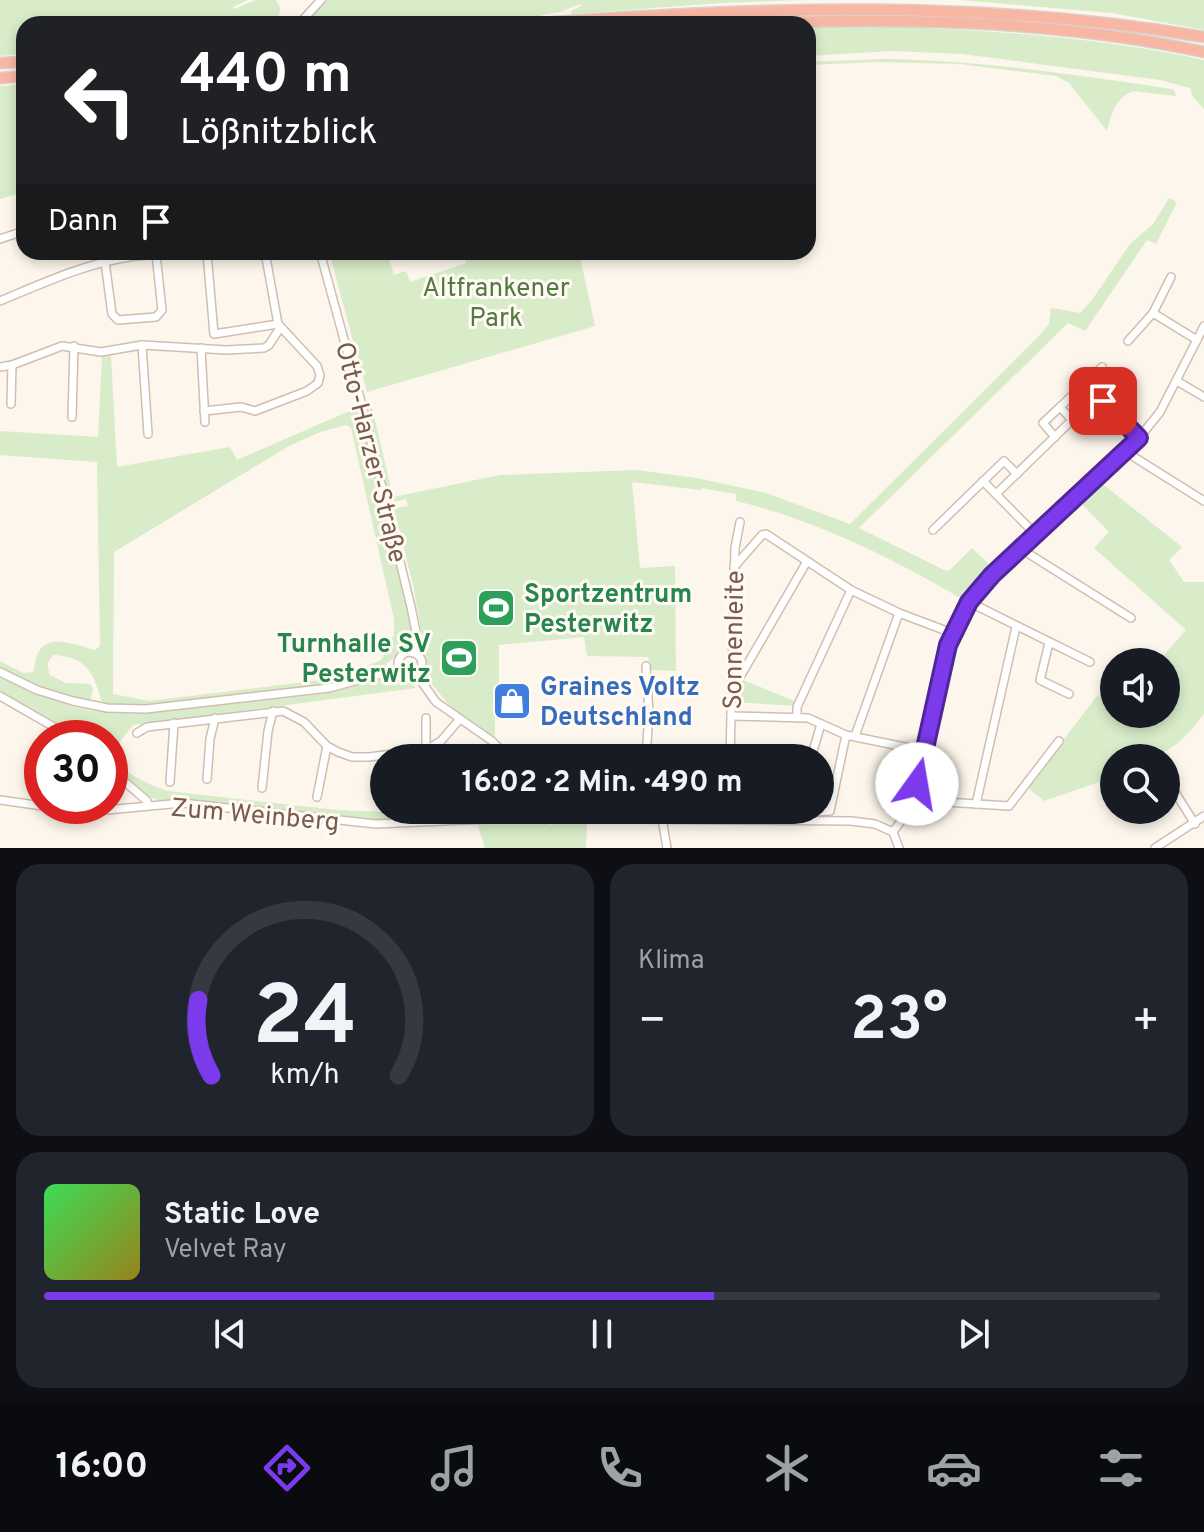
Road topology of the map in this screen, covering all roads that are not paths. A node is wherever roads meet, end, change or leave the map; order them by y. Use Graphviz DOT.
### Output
graph roads {
  1 [pos="321,0"];
  2 [pos="306,16"];
  3 [pos="640,16"];
  4 [pos="816,21"];
  5 [pos="1204,37"];
  6 [pos="1204,52"];
  7 [pos="118,260"];
  8 [pos="157,260"];
  9 [pos="211,260"];
  10 [pos="267,260"];
  11 [pos="322,260"];
  12 [pos="105,262"];
  13 [pos="1171,277"];
  14 [pos="0,301"];
  15 [pos="1153,313"];
  16 [pos="279,326"];
  17 [pos="1204,326"];
  18 [pos="1197,340"];
  19 [pos="1128,341"];
  20 [pos="142,345"];
  21 [pos="74,346"];
  22 [pos="201,348"];
  23 [pos="12,365"];
  24 [pos="0,367"];
  25 [pos="1102,367"];
  26 [pos="1177,381"];
  27 [pos="1085,382"];
  28 [pos="1204,397"];
  29 [pos="11,404"];
  30 [pos="1060,407"];
  31 [pos="204,411"];
  32 [pos="72,417"];
  33 [pos="205,422"];
  34 [pos="148,434"];
  35 [pos="1055,437"];
  36 [pos="1139,438"];
  37 [pos="1126,452"];
  38 [pos="1017,474"];
  39 [pos="983,481"];
  40 [pos="996,494"];
  41 [pos="1204,501"];
  42 [pos="740,522"];
  43 [pos="933,530"];
  44 [pos="1036,535"];
  45 [pos="1021,549"];
  46 [pos="806,563"];
  47 [pos="734,567"];
  48 [pos="851,590"];
  49 [pos="969,602"];
  50 [pos="899,613"];
  51 [pos="1131,618"];
  52 [pos="1016,627"];
  53 [pos="952,633"];
  54 [pos="1049,643"];
  55 [pos="413,653"];
  56 [pos="1090,662"];
  57 [pos="646,666"];
  58 [pos="399,669"];
  59 [pos="0,672"];
  60 [pos="416,674"];
  61 [pos="732,691"];
  62 [pos="1069,694"];
  63 [pos="0,696"];
  64 [pos="273,711"];
  65 [pos="731,716"];
  66 [pos="215,718"];
  67 [pos="426,718"];
  68 [pos="797,718"];
  69 [pos="45,720"];
  70 [pos="459,720"];
  71 [pos="174,723"];
  72 [pos="821,724"];
  73 [pos="137,733"];
  74 [pos="846,735"];
  75 [pos="855,736"];
  76 [pos="1059,741"];
  77 [pos="426,744"];
  78 [pos="438,744"];
  79 [pos="495,744"];
  80 [pos="647,744"];
  81 [pos="730,744"];
  82 [pos="815,744"];
  83 [pos="327,746"];
  84 [pos="924,751"];
  85 [pos="370,757"];
  86 [pos="207,779"];
  87 [pos="170,782"];
  88 [pos="128,785"];
  89 [pos="262,788"];
  90 [pos="834,792"];
  91 [pos="317,797"];
  92 [pos="0,800"];
  93 [pos="913,800"];
  94 [pos="1180,800"];
  95 [pos="976,804"];
  96 [pos="148,806"];
  97 [pos="1204,816"];
  98 [pos="834,821"];
  99 [pos="370,823"];
  100 [pos="663,824"];
  101 [pos="1195,824"];
  102 [pos="893,832"];
  103 [pos="667,848"];
  104 [pos="899,848"];
  105 [pos="1155,848"];
  1 -- 2 [label="street"];
  3 -- 5 [label="highway"];
  4 -- 6 [label="highway"];
  7 -- 12 [label="street"];
  8 -- 12 [label="street"];
  9 -- 16 [label="street"];
  10 -- 16 [label="street"];
  11 -- 55 [label="street, Otto-Harzer-Straße"];
  12 -- 14 [label="street"];
  13 -- 15 [label="street"];
  15 -- 18 [label="street"];
  15 -- 19 [label="street"];
  16 -- 22 [label="street"];
  16 -- 31 [label="street"];
  17 -- 18 [label="street"];
  18 -- 26 [label="street"];
  20 -- 21 [label="street"];
  20 -- 22 [label="street"];
  20 -- 34 [label="street"];
  21 -- 23 [label="street"];
  21 -- 32 [label="street"];
  22 -- 31 [label="street"];
  23 -- 24 [label="street"];
  23 -- 29 [label="street"];
  25 -- 27 [label="street"];
  26 -- 28 [label="street"];
  26 -- 36 [label="street"];
  27 -- 30 [label="street"];
  27 -- 36 [label="street"];
  30 -- 35 [label="street"];
  30 -- 35 [label="street"];
  31 -- 33 [label="street"];
  35 -- 38 [label="street"];
  36 -- 37 [label="street"];
  37 -- 41 [label="street"];
  37 -- 44 [label="street"];
  38 -- 39 [label="street"];
  38 -- 40 [label="street"];
  39 -- 40 [label="street"];
  39 -- 43 [label="street"];
  40 -- 44 [label="street"];
  42 -- 47 [label="street, Sonnenleite"];
  44 -- 45 [label="street"];
  45 -- 49 [label="street"];
  45 -- 51 [label="street"];
  46 -- 47 [label="street"];
  46 -- 48 [label="street"];
  46 -- 61 [label="street"];
  47 -- 61 [label="street, Sonnenleite"];
  48 -- 50 [label="street"];
  48 -- 68 [label="street"];
  49 -- 52 [label="street"];
  49 -- 53 [label="street"];
  50 -- 53 [label="street"];
  50 -- 75 [label="street"];
  52 -- 54 [label="street"];
  52 -- 95 [label="street"];
  53 -- 84 [label="street"];
  54 -- 56 [label="street"];
  54 -- 62 [label="street"];
  55 -- 58 [label="street"];
  55 -- 60 [label="street"];
  57 -- 80 [label="street"];
  58 -- 59 [label="street"];
  58 -- 60 [label="street"];
  60 -- 70 [label="street"];
  61 -- 65 [label="street, Sonnenleite"];
  63 -- 69 [label="street"];
  64 -- 66 [label="street"];
  64 -- 83 [label="street"];
  64 -- 89 [label="street"];
  65 -- 68 [label="street"];
  65 -- 81 [label="street, Sonnenleite"];
  66 -- 71 [label="street"];
  66 -- 86 [label="street"];
  67 -- 77 [label="street"];
  68 -- 72 [label="street"];
  70 -- 78 [label="street"];
  70 -- 79 [label="street"];
  71 -- 73 [label="street"];
  71 -- 87 [label="street"];
  72 -- 74 [label="street"];
  72 -- 82 [label="street"];
  74 -- 75 [label="street"];
  74 -- 90 [label="street"];
  75 -- 84 [label="street"];
  76 -- 95 [label="street"];
  83 -- 85 [label="street"];
  83 -- 91 [label="street"];
  84 -- 93 [label="street"];
  88 -- 96 [label="street"];
  92 -- 96 [label="street, Zum Weinberg"];
  93 -- 95 [label="street"];
  93 -- 102 [label="street"];
  94 -- 101 [label="street"];
  96 -- 99 [label="street, Zum Weinberg"];
  97 -- 101 [label="street"];
  98 -- 102 [label="street, Zum Weinberg"];
  100 -- 103 [label="street"];
  101 -- 105 [label="street"];
  102 -- 104 [label="street"];
}
